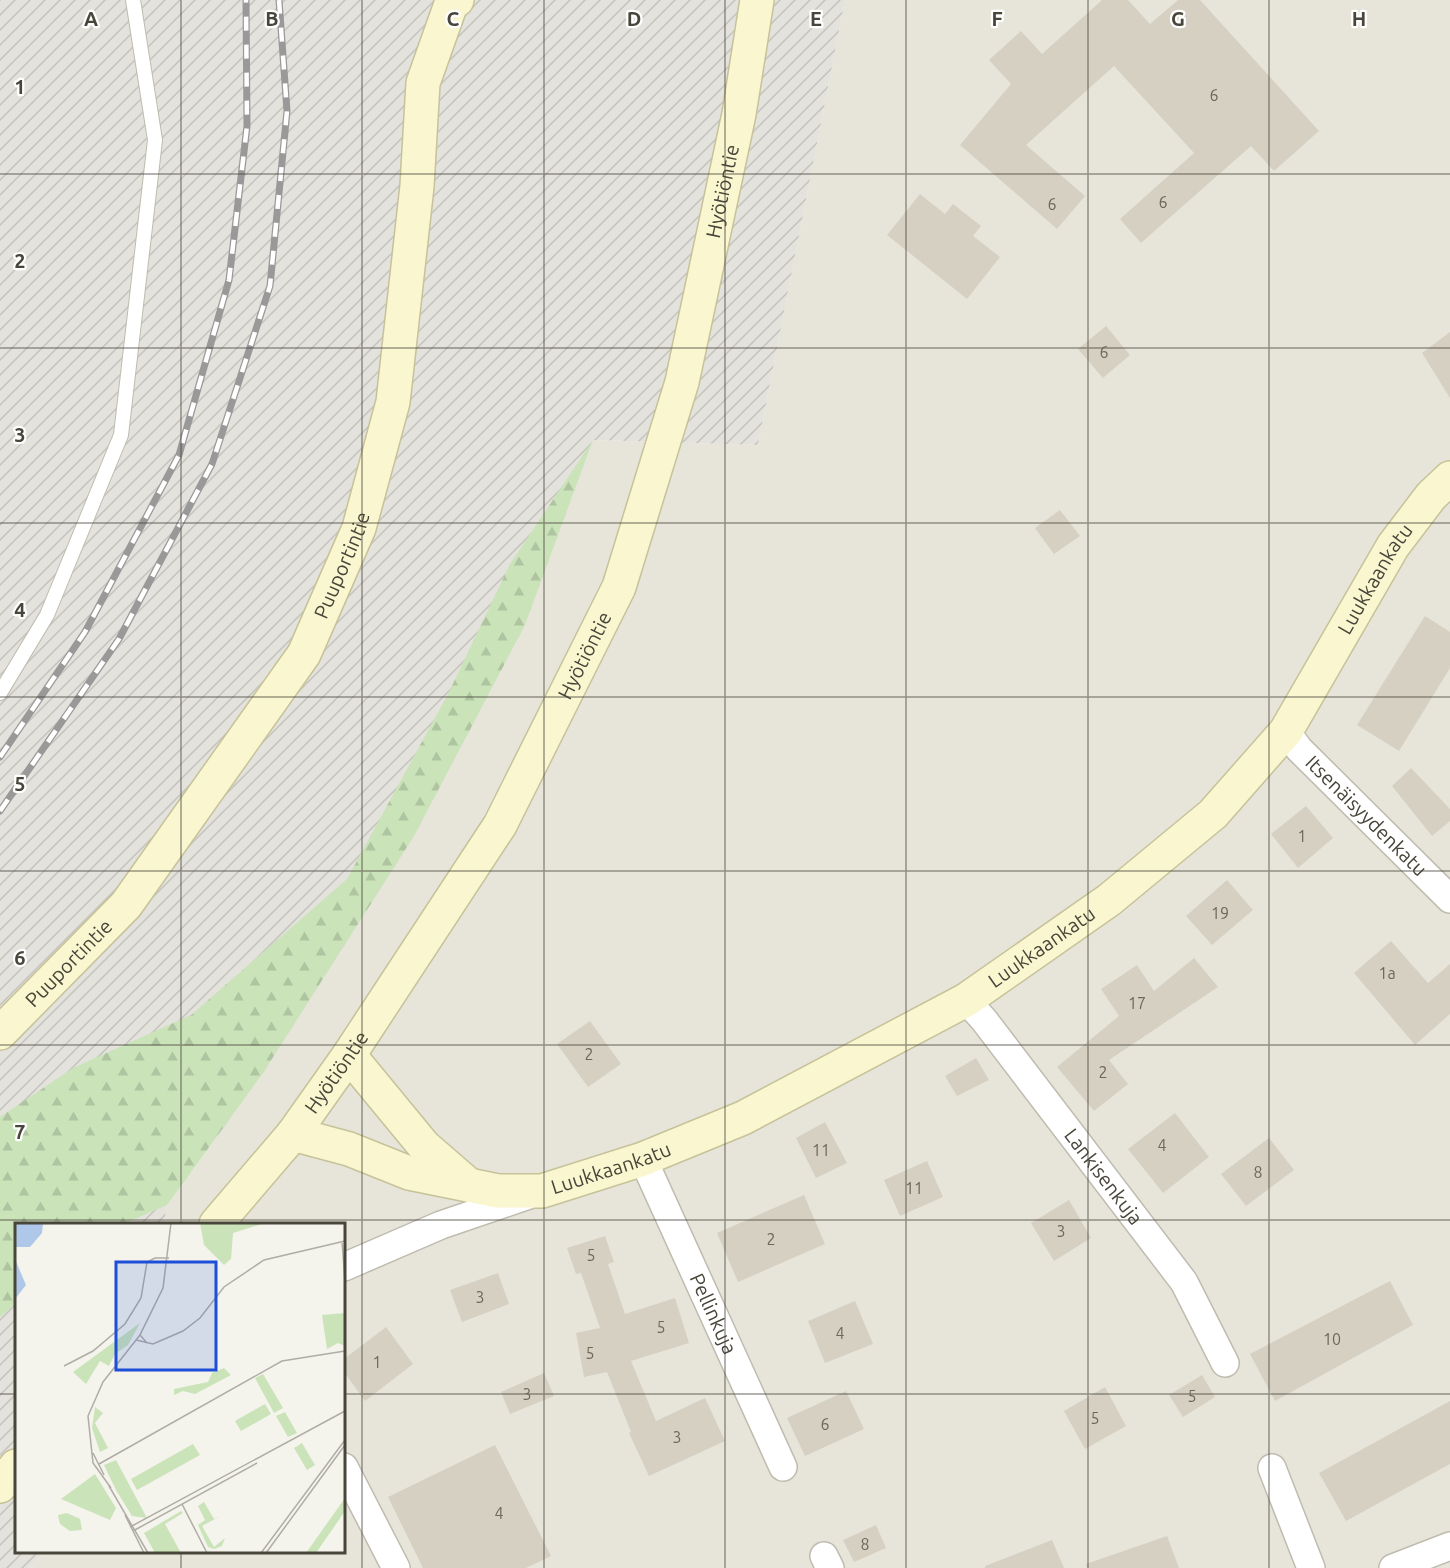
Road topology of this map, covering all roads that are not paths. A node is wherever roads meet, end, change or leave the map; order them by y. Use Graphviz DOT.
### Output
graph roads {
  1 [pos="133,0"];
  2 [pos="457,0"];
  3 [pos="757,0"];
  4 [pos="1450,478"];
  5 [pos="0,693"];
  6 [pos="1286,731"];
  7 [pos="1450,899"];
  8 [pos="966,1000"];
  9 [pos="0,1032"];
  10 [pos="349,1055"];
  11 [pos="293,1134"];
  12 [pos="643,1159"];
  13 [pos="471,1186"];
  14 [pos="542,1191"];
  15 [pos="217,1223"];
  16 [pos="345,1267"];
  17 [pos="1225,1363"];
  18 [pos="15,1467"];
  19 [pos="783,1467"];
  20 [pos="1272,1468"];
  21 [pos="345,1469"];
  22 [pos="0,1486"];
  23 [pos="1450,1546"];
  24 [pos="396,1568"];
  25 [pos="1311,1568"];
  26 [pos="1393,1568"];
  1 -- 5 [label="lane"];
  2 -- 9 [label="street, Puuportintie"];
  3 -- 10 [label="street, Hyötiöntie"];
  4 -- 6 [label="street, Luukkaankatu"];
  6 -- 7 [label="street, Itsenäisyydenkatu"];
  6 -- 8 [label="street, Luukkaankatu"];
  8 -- 12 [label="street, Luukkaankatu"];
  8 -- 17 [label="street, Lankisenkuja"];
  10 -- 11 [label="street, Hyötiöntie"];
  10 -- 13 [label="street"];
  11 -- 13 [label="street, Luukkaankatu"];
  11 -- 15 [label="street, Hyötiöntie"];
  12 -- 14 [label="street, Luukkaankatu"];
  12 -- 19 [label="street, Pellinkuja"];
  13 -- 14 [label="street, Luukkaankatu"];
  14 -- 16 [label="street"];
  18 -- 22 [label="street"];
  20 -- 25 [label="street"];
  21 -- 24 [label="street"];
  23 -- 26 [label="street"];
}
